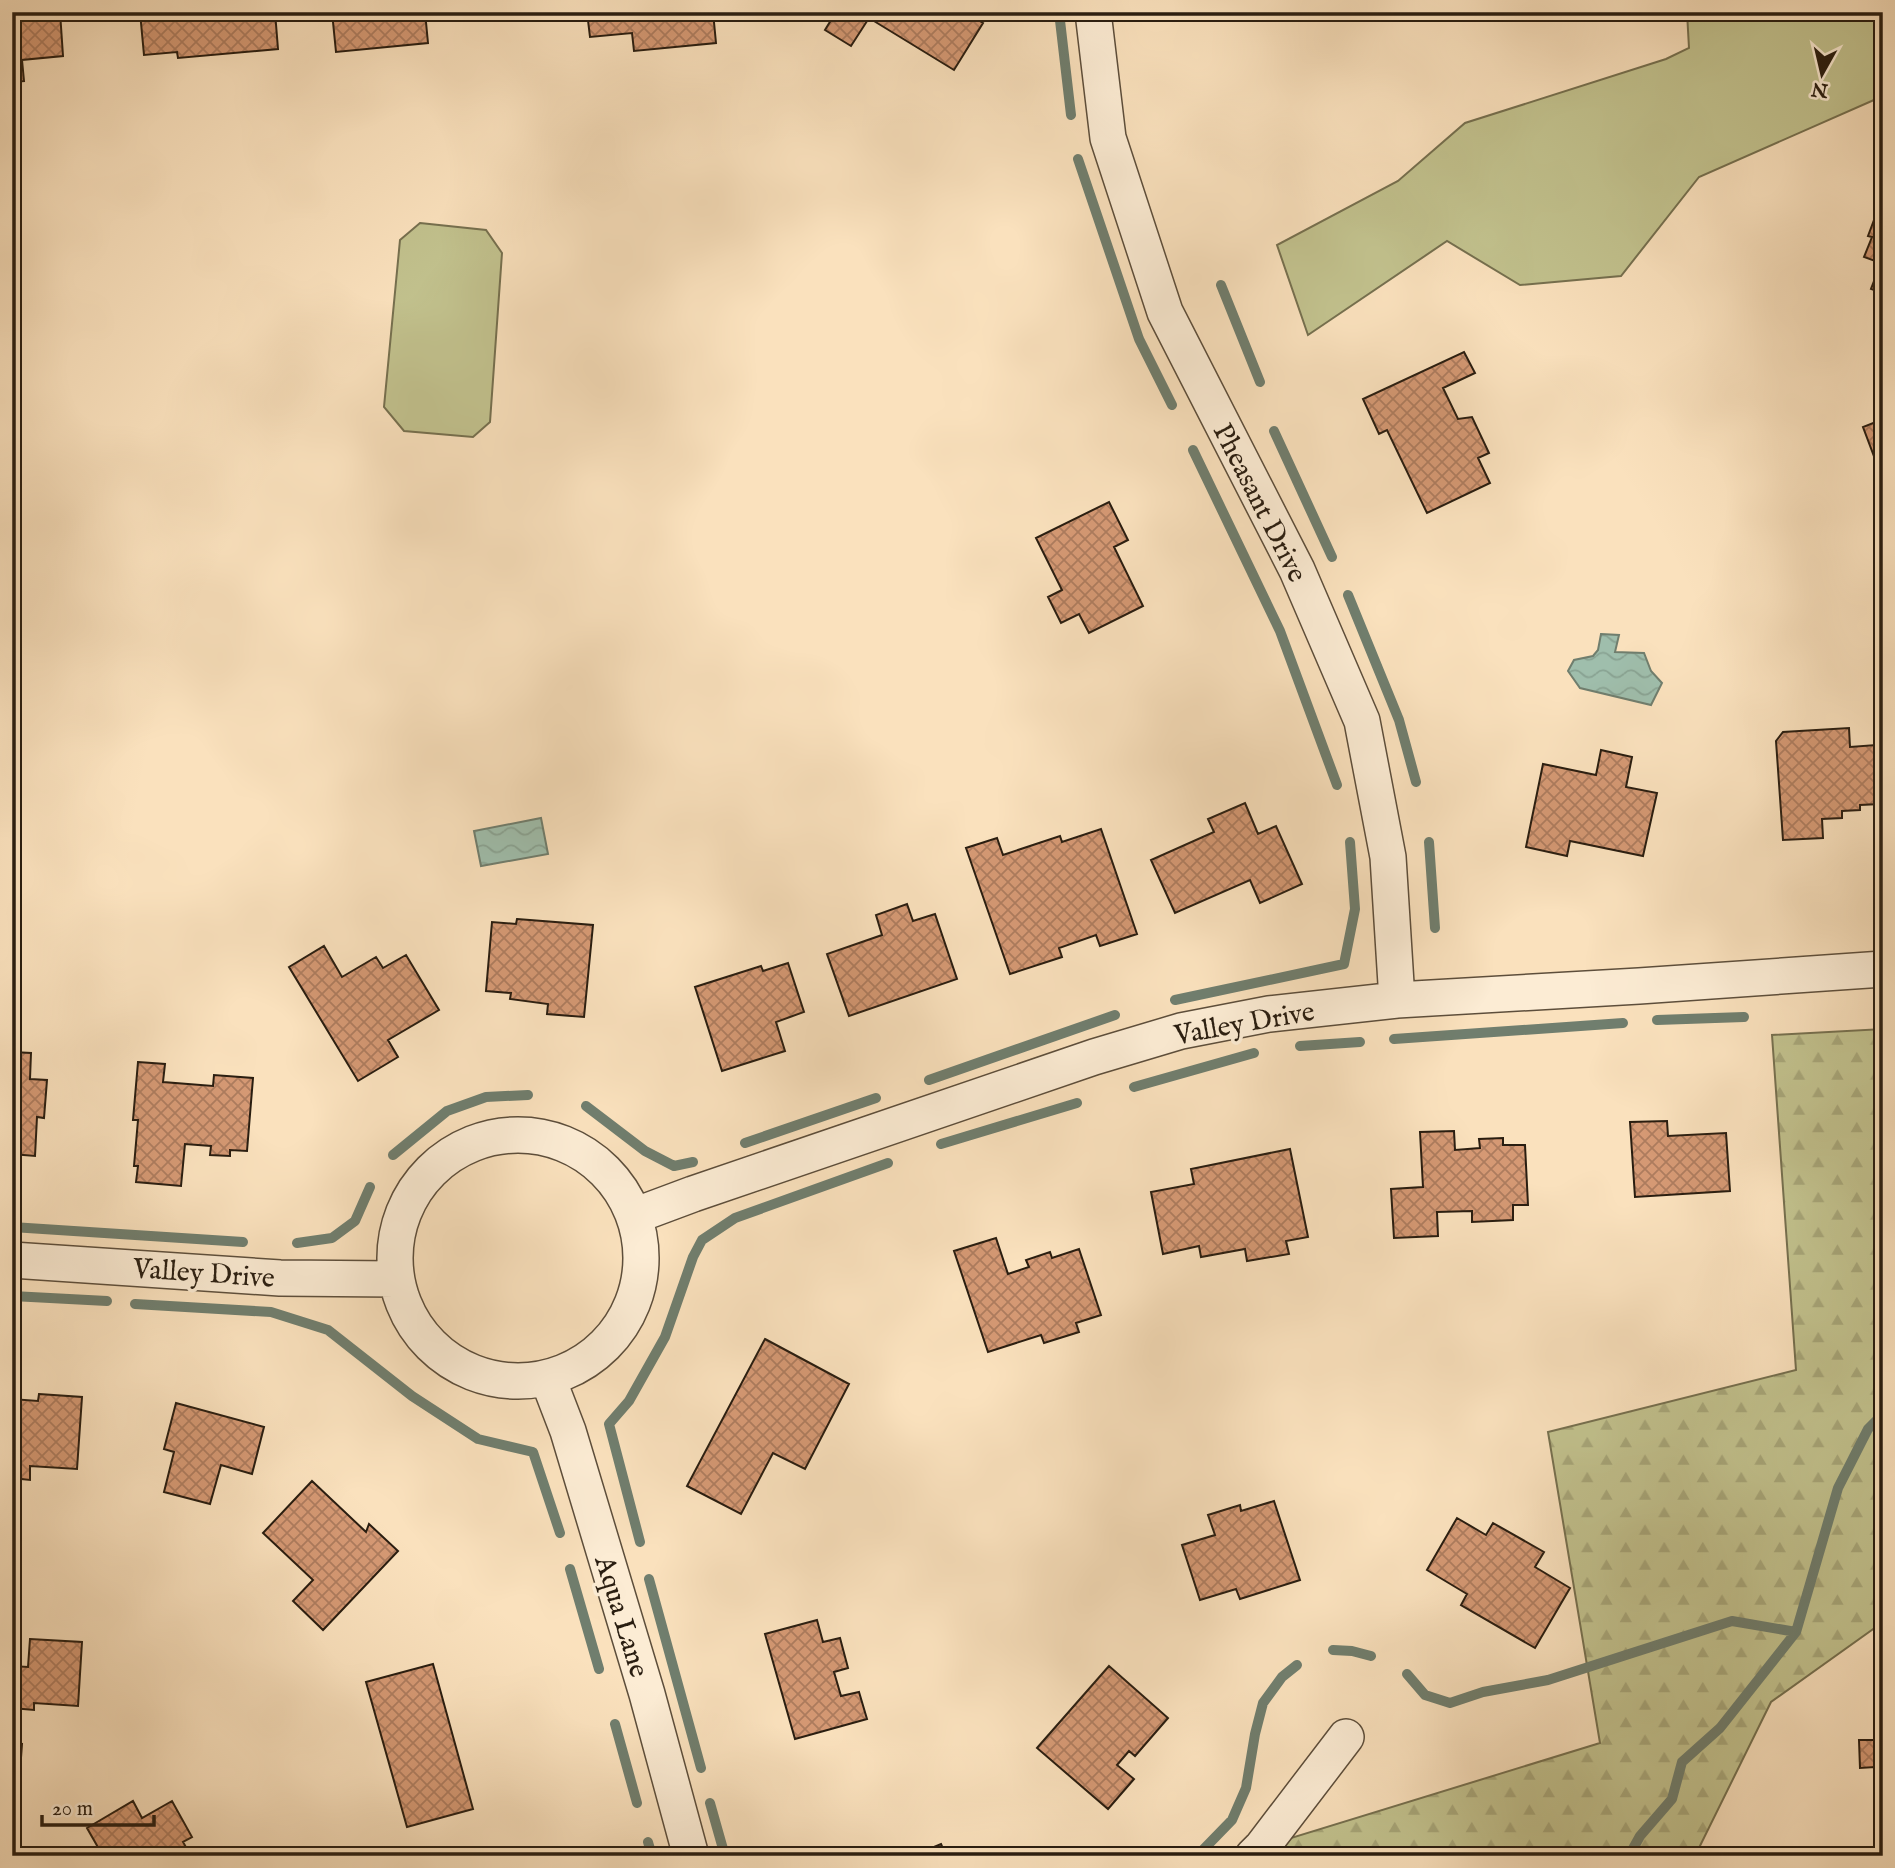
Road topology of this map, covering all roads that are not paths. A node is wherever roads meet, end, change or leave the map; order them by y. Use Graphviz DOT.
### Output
graph roads {
  1 [pos="1093,12"];
  2 [pos="1883,969"];
  3 [pos="1397,1000"];
  4 [pos="634,1216"];
  5 [pos="12,1260"];
  6 [pos="395,1279"];
  7 [pos="548,1379"];
  8 [pos="1346,1737"];
  9 [pos="691,1856"];
  10 [pos="1253,1856"];
  1 -- 3 [label="street, Pheasant Drive"];
  2 -- 3 [label="street, Valley Drive"];
  3 -- 4 [label="street, Valley Drive"];
  4 -- 6 [label="street"];
  4 -- 7 [label="street"];
  5 -- 6 [label="street, Valley Drive"];
  6 -- 7 [label="street"];
  7 -- 9 [label="street, Aqua Lane"];
  8 -- 10 [label="street"];
}
